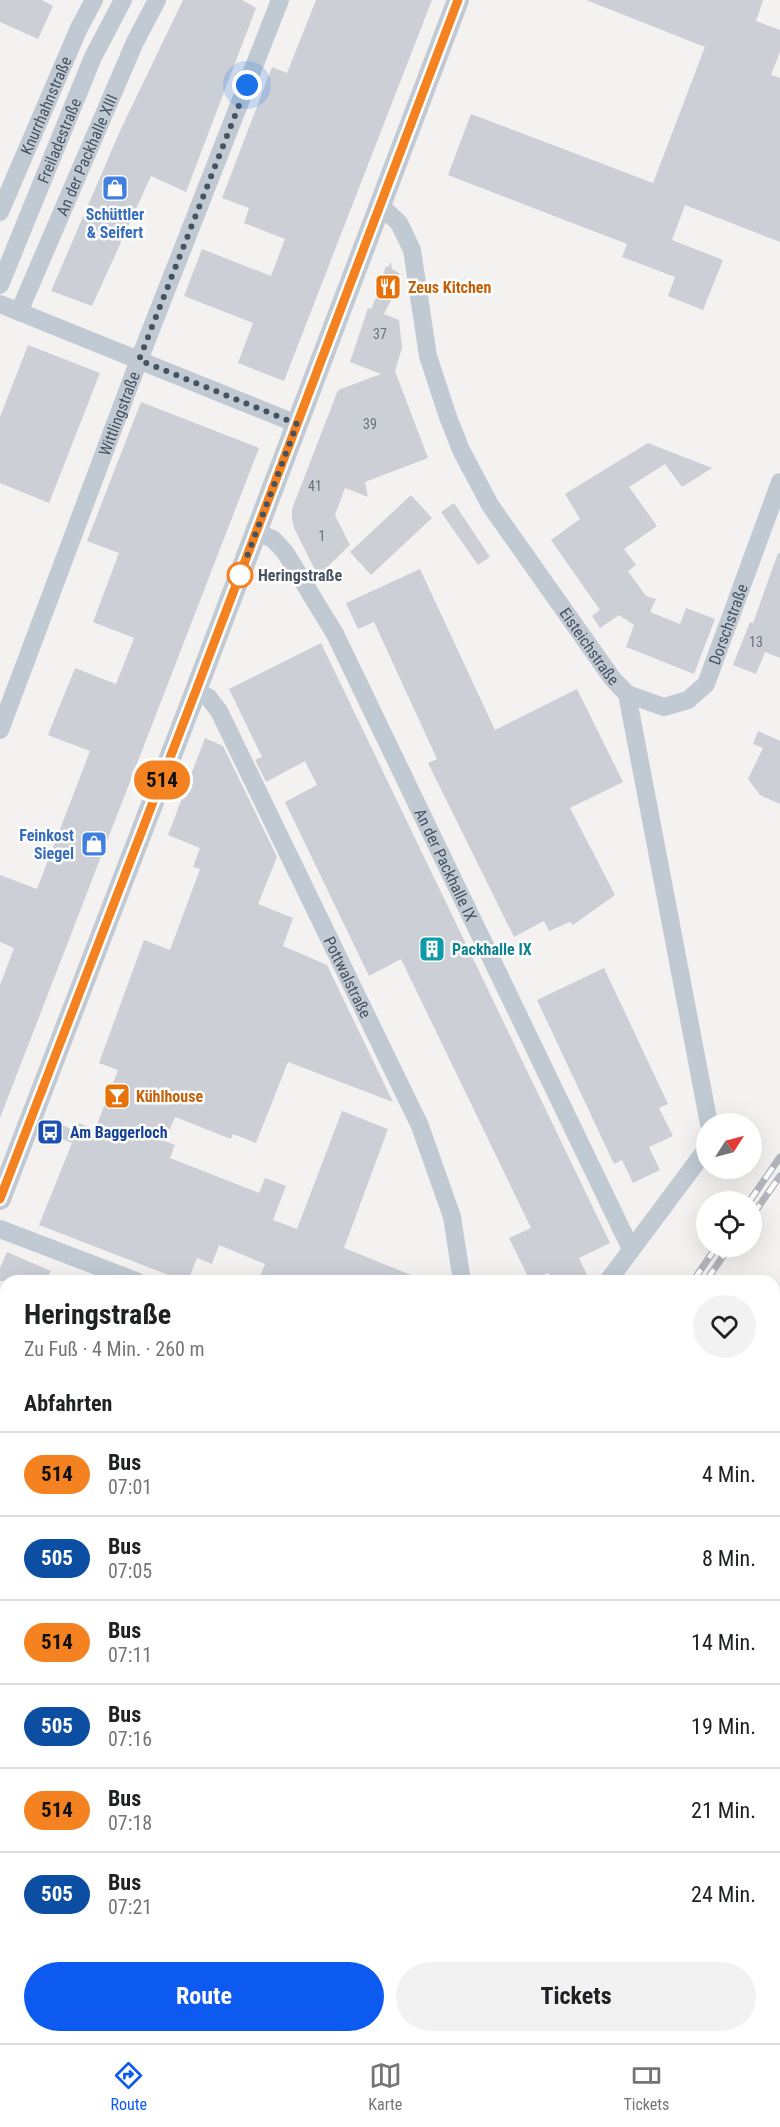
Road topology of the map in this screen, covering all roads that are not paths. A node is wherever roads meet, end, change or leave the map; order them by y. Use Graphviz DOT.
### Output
graph roads {
  1 [pos="94,0"];
  2 [pos="123,0"];
  3 [pos="157,0"];
  4 [pos="280,0"];
  5 [pos="458,0"];
  6 [pos="380,205"];
  7 [pos="0,212"];
  8 [pos="0,285"];
  9 [pos="0,304"];
  10 [pos="19,312"];
  11 [pos="139,360"];
  12 [pos="297,424"];
  13 [pos="780,482"];
  14 [pos="256,532"];
  15 [pos="195,693"];
  16 [pos="627,694"];
  17 [pos="0,730"];
  18 [pos="707,1113"];
  19 [pos="696,1163"];
  20 [pos="0,1199"];
  21 [pos="0,1229"];
  22 [pos="631,1249"];
  23 [pos="120,1275"];
  24 [pos="461,1275"];
  25 [pos="612,1275"];
  1 -- 7 [label="street, Knurrhahnstraße"];
  2 -- 8 [label="street, Freiladestraße"];
  3 -- 10 [label="street, An der Packhalle XIII"];
  4 -- 11 [label="street, Wittlingstraße"];
  5 -- 6 [label="street"];
  6 -- 12 [label="street"];
  6 -- 16 [label="street, Eisteichstraße"];
  9 -- 10 [label="street"];
  10 -- 11 [label="street"];
  11 -- 12 [label="street"];
  11 -- 17 [label="street, Wittlingstraße"];
  12 -- 14 [label="street"];
  13 -- 16 [label="street, Dorschstraße"];
  14 -- 15 [label="street"];
  14 -- 22 [label="street, An der Packhalle IX"];
  15 -- 20 [label="street"];
  15 -- 24 [label="street, Pottwalstraße"];
  16 -- 18 [label="street, Eisteichstraße"];
  19 -- 22 [label="street"];
  21 -- 23 [label="street"];
  22 -- 25 [label="street"];
}
